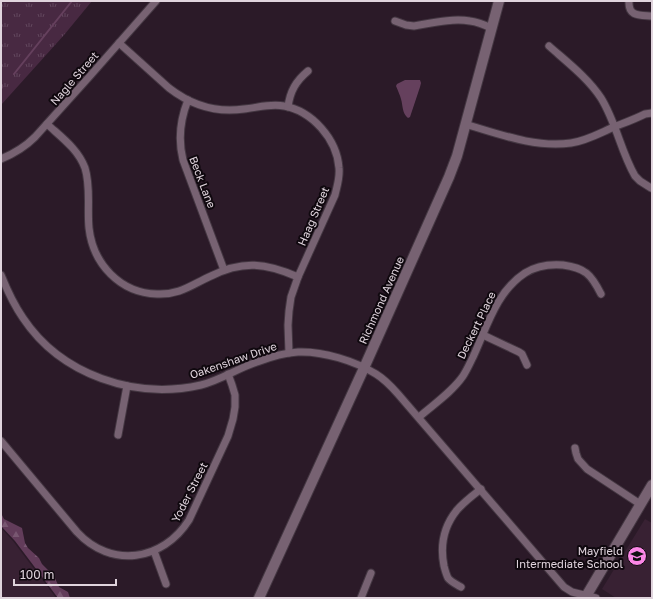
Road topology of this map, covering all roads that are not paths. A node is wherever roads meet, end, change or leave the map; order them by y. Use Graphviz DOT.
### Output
graph roads {
  1 [pos="156,1"];
  2 [pos="498,1"];
  3 [pos="629,1"];
  4 [pos="652,16"];
  5 [pos="395,21"];
  6 [pos="491,28"];
  7 [pos="119,43"];
  8 [pos="549,46"];
  9 [pos="308,71"];
  10 [pos="188,100"];
  11 [pos="288,107"];
  12 [pos="652,113"];
  13 [pos="47,124"];
  14 [pos="465,124"];
  15 [pos="614,127"];
  16 [pos="1,159"];
  17 [pos="651,188"];
  18 [pos="224,270"];
  19 [pos="1,275"];
  20 [pos="298,277"];
  21 [pos="601,294"];
  22 [pos="483,335"];
  23 [pos="289,353"];
  24 [pos="527,365"];
  25 [pos="364,368"];
  26 [pos="228,374"];
  27 [pos="127,386"];
  28 [pos="419,417"];
  29 [pos="118,435"];
  30 [pos="1,441"];
  31 [pos="575,448"];
  32 [pos="652,485"];
  33 [pos="480,489"];
  34 [pos="640,504"];
  35 [pos="154,551"];
  36 [pos="371,573"];
  37 [pos="166,584"];
  38 [pos="461,587"];
  39 [pos="589,597"];
  40 [pos="259,598"];
  41 [pos="362,598"];
  1 -- 7 [label="street, Nagle Street"];
  2 -- 6 [label="street, Richmond Avenue"];
  3 -- 4 [label="street"];
  5 -- 6 [label="street"];
  6 -- 14 [label="street, Richmond Avenue"];
  7 -- 10 [label="street, Haag Street"];
  7 -- 13 [label="street, Nagle Street"];
  8 -- 15 [label="street"];
  9 -- 11 [label="street"];
  10 -- 11 [label="street, Haag Street"];
  10 -- 18 [label="street, Beck Lane"];
  11 -- 20 [label="street, Haag Street"];
  12 -- 15 [label="street"];
  13 -- 16 [label="street, Nagle Street"];
  13 -- 18 [label="street"];
  14 -- 15 [label="street"];
  14 -- 25 [label="street, Richmond Avenue"];
  15 -- 17 [label="street"];
  18 -- 20 [label="street"];
  19 -- 27 [label="street, Oakenshaw Drive"];
  20 -- 23 [label="street, Haag Street"];
  21 -- 22 [label="street, Deckert Place"];
  22 -- 24 [label="street"];
  22 -- 28 [label="street, Deckert Place"];
  23 -- 25 [label="street, Oakenshaw Drive"];
  23 -- 26 [label="street, Oakenshaw Drive"];
  25 -- 28 [label="street, Oakenshaw Drive"];
  25 -- 40 [label="street, Richmond Avenue"];
  26 -- 27 [label="street, Oakenshaw Drive"];
  26 -- 35 [label="street, Yoder Street"];
  27 -- 29 [label="street"];
  28 -- 33 [label="street, Oakenshaw Drive"];
  30 -- 35 [label="street, Yoder Street"];
  31 -- 34 [label="street"];
  32 -- 34 [label="street"];
  33 -- 38 [label="street"];
  33 -- 39 [label="street, Oakenshaw Drive"];
  34 -- 39 [label="street"];
  35 -- 37 [label="street"];
  36 -- 41 [label="street"];
}
